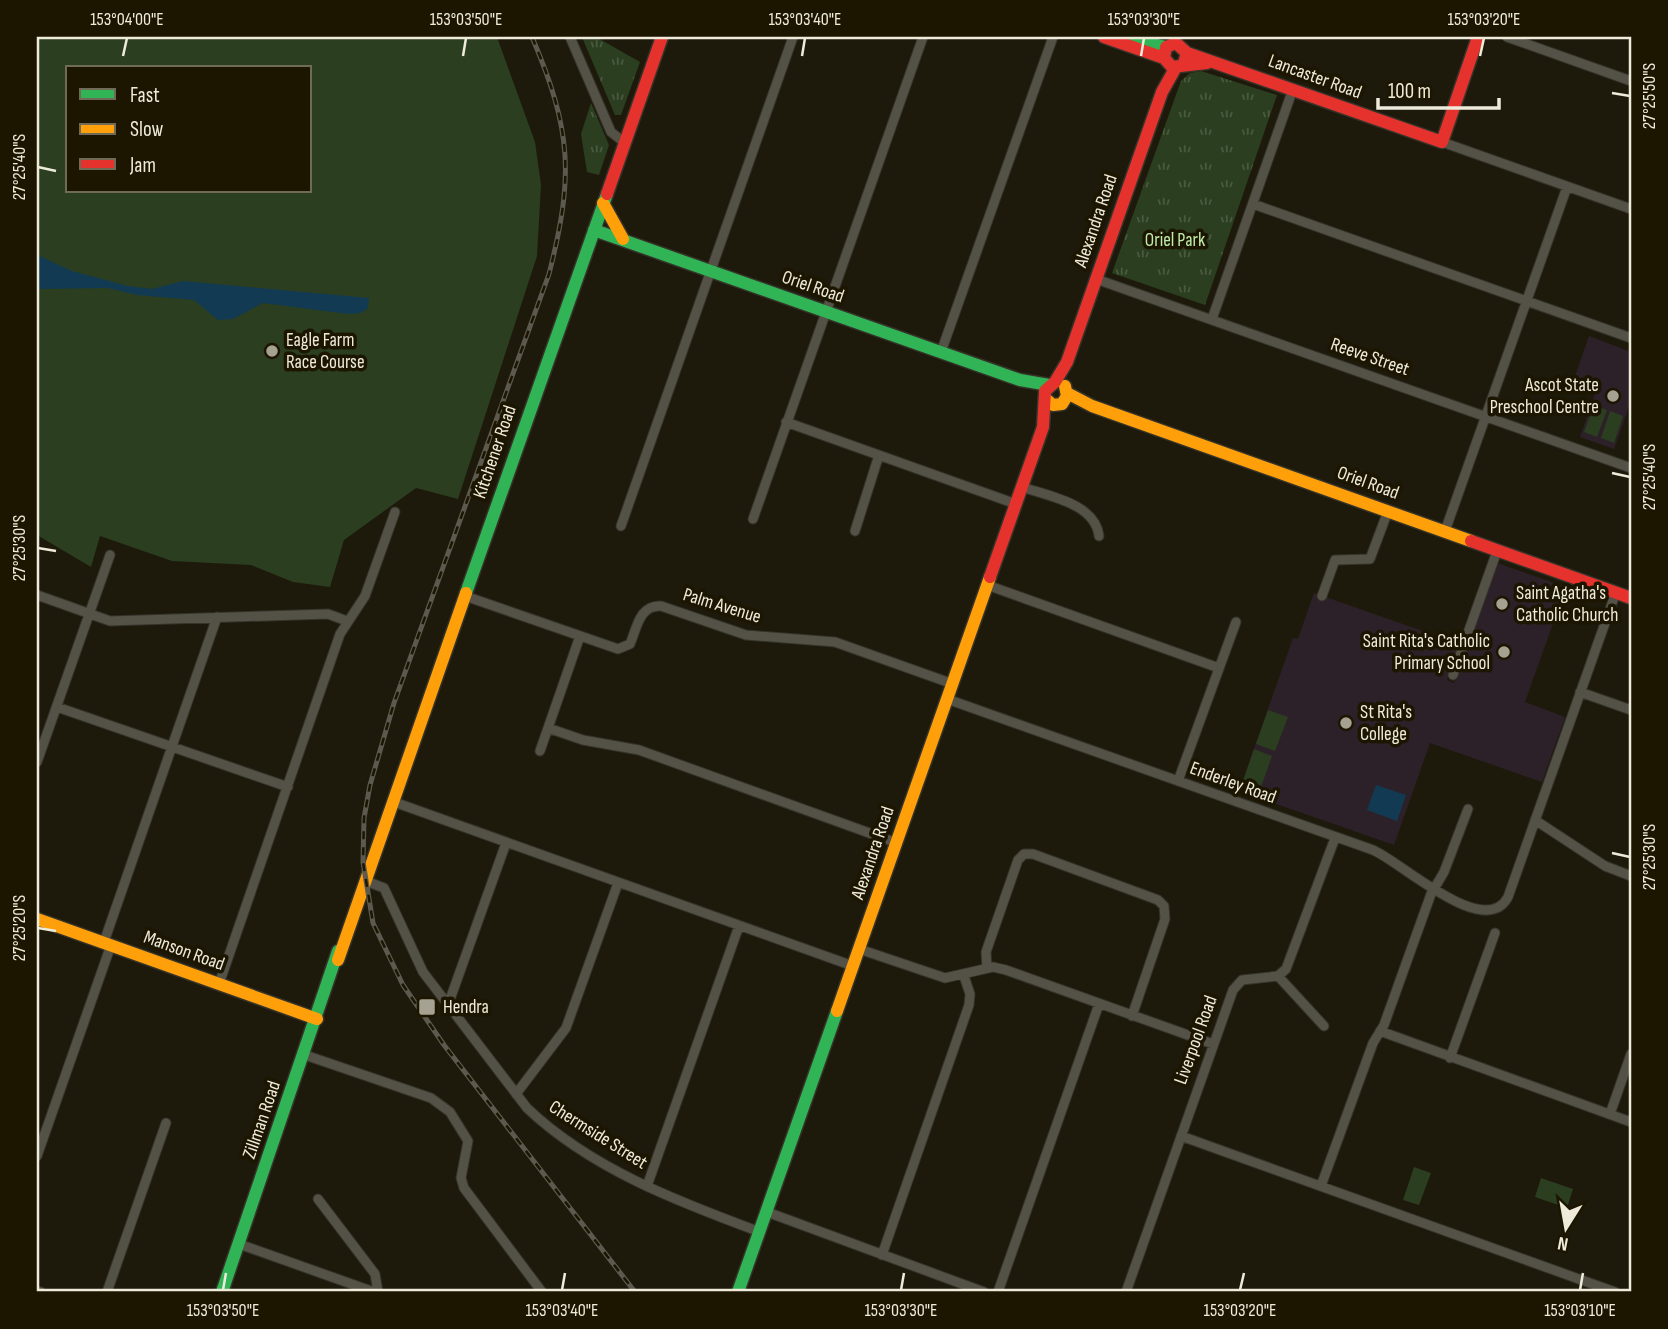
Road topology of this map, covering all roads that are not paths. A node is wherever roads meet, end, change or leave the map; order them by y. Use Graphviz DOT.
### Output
graph roads {
  1 [pos="570,37"];
  2 [pos="662,37"];
  3 [pos="793,37"];
  4 [pos="923,37"];
  5 [pos="1053,37"];
  6 [pos="1104,37"];
  7 [pos="1123,37"];
  8 [pos="1478,37"];
  9 [pos="1507,37"];
  10 [pos="1177,52"];
  11 [pos="1631,81"];
  12 [pos="1293,89"];
  13 [pos="1443,142"];
  14 [pos="625,144"];
  15 [pos="1567,187"];
  16 [pos="604,203"];
  17 [pos="1253,204"];
  18 [pos="1631,209"];
  19 [pos="594,230"];
  20 [pos="623,239"];
  21 [pos="710,271"];
  22 [pos="1096,279"];
  23 [pos="1527,301"];
  24 [pos="825,312"];
  25 [pos="1212,319"];
  26 [pos="1631,338"];
  27 [pos="941,352"];
  28 [pos="1056,394"];
  29 [pos="1486,416"];
  30 [pos="786,422"];
  31 [pos="879,455"];
  32 [pos="1631,468"];
  33 [pos="1022,487"];
  34 [pos="1016,503"];
  35 [pos="1388,511"];
  36 [pos="395,512"];
  37 [pos="752,519"];
  38 [pos="621,526"];
  39 [pos="855,531"];
  40 [pos="1445,531"];
  41 [pos="1098,536"];
  42 [pos="1497,551"];
  43 [pos="110,555"];
  44 [pos="988,585"];
  45 [pos="1616,592"];
  46 [pos="37,595"];
  47 [pos="465,596"];
  48 [pos="1322,596"];
  49 [pos="1631,598"];
  50 [pos="89,615"];
  51 [pos="217,617"];
  52 [pos="347,621"];
  53 [pos="1236,622"];
  54 [pos="580,636"];
  55 [pos="1219,668"];
  56 [pos="1453,675"];
  57 [pos="953,684"];
  58 [pos="1580,692"];
  59 [pos="947,699"];
  60 [pos="57,707"];
  61 [pos="1631,710"];
  62 [pos="548,728"];
  63 [pos="172,747"];
  64 [pos="39,751"];
  65 [pos="540,751"];
  66 [pos="37,762"];
  67 [pos="1178,781"];
  68 [pos="288,787"];
  69 [pos="394,802"];
  70 [pos="1468,809"];
  71 [pos="1535,820"];
  72 [pos="1335,838"];
  73 [pos="506,842"];
  74 [pos="897,843"];
  75 [pos="1631,876"];
  76 [pos="366,881"];
  77 [pos="618,883"];
  78 [pos="1434,891"];
  79 [pos="37,919"];
  80 [pos="739,926"];
  81 [pos="1494,933"];
  82 [pos="107,944"];
  83 [pos="859,949"];
  84 [pos="853,966"];
  85 [pos="987,968"];
  86 [pos="964,976"];
  87 [pos="1278,976"];
  88 [pos="219,984"];
  89 [pos="1099,1004"];
  90 [pos="448,1005"];
  91 [pos="1132,1016"];
  92 [pos="317,1019"];
  93 [pos="1324,1026"];
  94 [pos="1380,1031"];
  95 [pos="1213,1044"];
  96 [pos="1631,1054"];
  97 [pos="305,1055"];
  98 [pos="1450,1058"];
  99 [pos="516,1094"];
  100 [pos="1610,1114"];
  101 [pos="1631,1122"];
  102 [pos="166,1123"];
  103 [pos="1181,1136"];
  104 [pos="39,1142"];
  105 [pos="37,1156"];
  106 [pos="647,1186"];
  107 [pos="1321,1186"];
  108 [pos="318,1199"];
  109 [pos="767,1212"];
  110 [pos="760,1232"];
  111 [pos="239,1244"];
  112 [pos="882,1255"];
  113 [pos="107,1292"];
  114 [pos="222,1292"];
  115 [pos="376,1292"];
  116 [pos="542,1292"];
  117 [pos="738,1292"];
  118 [pos="984,1292"];
  119 [pos="998,1292"];
  120 [pos="1126,1292"];
  121 [pos="1615,1292"];
  1 -- 14 [label="street"];
  2 -- 14 [label="street, Kitchener Road"];
  3 -- 21 [label="street"];
  4 -- 24 [label="street"];
  5 -- 27 [label="street"];
  6 -- 10 [label="street, Lancaster Road"];
  7 -- 10 [label="street, Lancaster Road"];
  8 -- 13 [label="street"];
  9 -- 11 [label="street"];
  10 -- 12 [label="street, Lancaster Road"];
  10 -- 22 [label="street, Alexandra Road"];
  12 -- 13 [label="street, Lancaster Road"];
  12 -- 17 [label="street"];
  13 -- 15 [label="street"];
  14 -- 16 [label="street, Kitchener Road"];
  15 -- 18 [label="street"];
  15 -- 23 [label="street"];
  16 -- 19 [label="street, Kitchener Road"];
  16 -- 20 [label="street"];
  17 -- 23 [label="street"];
  17 -- 25 [label="street"];
  19 -- 20 [label="street, Oriel Road"];
  19 -- 47 [label="street, Kitchener Road"];
  20 -- 21 [label="street, Oriel Road"];
  21 -- 24 [label="street, Oriel Road"];
  21 -- 38 [label="street"];
  22 -- 25 [label="street, Reeve Street"];
  22 -- 28 [label="street, Alexandra Road"];
  23 -- 26 [label="street"];
  23 -- 29 [label="street"];
  24 -- 27 [label="street, Oriel Road"];
  24 -- 30 [label="street"];
  25 -- 29 [label="street, Reeve Street"];
  27 -- 28 [label="street, Oriel Road"];
  28 -- 33 [label="street, Alexandra Road"];
  28 -- 35 [label="street, Oriel Road"];
  29 -- 32 [label="street, Reeve Street"];
  29 -- 40 [label="street"];
  30 -- 31 [label="street"];
  30 -- 37 [label="street"];
  31 -- 34 [label="street"];
  31 -- 39 [label="street"];
  33 -- 34 [label="street, Alexandra Road"];
  33 -- 41 [label="street"];
  34 -- 44 [label="street, Alexandra Road"];
  35 -- 40 [label="street, Oriel Road"];
  35 -- 48 [label="street"];
  36 -- 52 [label="street"];
  40 -- 42 [label="street, Oriel Road"];
  42 -- 45 [label="street, Oriel Road"];
  42 -- 56 [label="street"];
  43 -- 50 [label="street"];
  44 -- 55 [label="street"];
  44 -- 57 [label="street, Alexandra Road"];
  45 -- 49 [label="street, Oriel Road"];
  45 -- 58 [label="street"];
  46 -- 50 [label="street"];
  47 -- 54 [label="street, Palm Avenue"];
  47 -- 69 [label="street, Kitchener Road"];
  50 -- 51 [label="street"];
  50 -- 60 [label="street"];
  51 -- 52 [label="street"];
  51 -- 63 [label="street"];
  52 -- 68 [label="street"];
  53 -- 55 [label="street"];
  54 -- 57 [label="street, Palm Avenue"];
  54 -- 62 [label="street"];
  55 -- 67 [label="street"];
  57 -- 59 [label="street, Alexandra Road"];
  58 -- 61 [label="street"];
  58 -- 71 [label="street"];
  59 -- 67 [label="street, Enderley Road"];
  59 -- 74 [label="street, Alexandra Road"];
  60 -- 63 [label="street"];
  60 -- 64 [label="street"];
  62 -- 65 [label="street"];
  62 -- 74 [label="street"];
  63 -- 68 [label="street"];
  63 -- 82 [label="street"];
  64 -- 66 [label="street"];
  67 -- 72 [label="street, Enderley Road"];
  68 -- 88 [label="street"];
  69 -- 73 [label="street"];
  69 -- 76 [label="street, Kitchener Road"];
  70 -- 78 [label="street"];
  71 -- 75 [label="street"];
  71 -- 78 [label="street, Enderley Road"];
  72 -- 78 [label="street, Enderley Road"];
  72 -- 87 [label="street"];
  73 -- 77 [label="street"];
  73 -- 90 [label="street"];
  74 -- 83 [label="street, Alexandra Road"];
  76 -- 90 [label="street, Chermside Street"];
  76 -- 92 [label="street, Zillman Road"];
  77 -- 80 [label="street"];
  77 -- 99 [label="street"];
  78 -- 94 [label="street"];
  79 -- 82 [label="street, Manson Road"];
  80 -- 84 [label="street"];
  80 -- 106 [label="street"];
  81 -- 98 [label="street"];
  82 -- 88 [label="street, Manson Road"];
  82 -- 104 [label="street"];
  83 -- 84 [label="street, Alexandra Road"];
  83 -- 86 [label="street"];
  84 -- 109 [label="street, Alexandra Road"];
  85 -- 86 [label="street"];
  85 -- 89 [label="street"];
  85 -- 91 [label="street"];
  86 -- 112 [label="street"];
  87 -- 93 [label="street"];
  87 -- 95 [label="street, Liverpool Road"];
  88 -- 92 [label="street, Manson Road"];
  89 -- 91 [label="street"];
  89 -- 119 [label="street"];
  90 -- 99 [label="street, Chermside Street"];
  91 -- 95 [label="street"];
  92 -- 97 [label="street, Zillman Road"];
  94 -- 98 [label="street"];
  94 -- 107 [label="street"];
  95 -- 103 [label="street, Liverpool Road"];
  96 -- 100 [label="street"];
  97 -- 111 [label="street, Zillman Road"];
  97 -- 116 [label="street"];
  98 -- 100 [label="street"];
  99 -- 106 [label="street, Chermside Street"];
  100 -- 101 [label="street"];
  102 -- 113 [label="street"];
  103 -- 107 [label="street"];
  103 -- 120 [label="street, Liverpool Road"];
  104 -- 105 [label="street"];
  106 -- 110 [label="street, Chermside Street"];
  107 -- 121 [label="street"];
  108 -- 115 [label="street"];
  109 -- 110 [label="street, Alexandra Road"];
  109 -- 112 [label="street"];
  110 -- 117 [label="street, Alexandra Road"];
  111 -- 114 [label="street, Zillman Road"];
  111 -- 115 [label="street"];
  112 -- 118 [label="street"];
}
